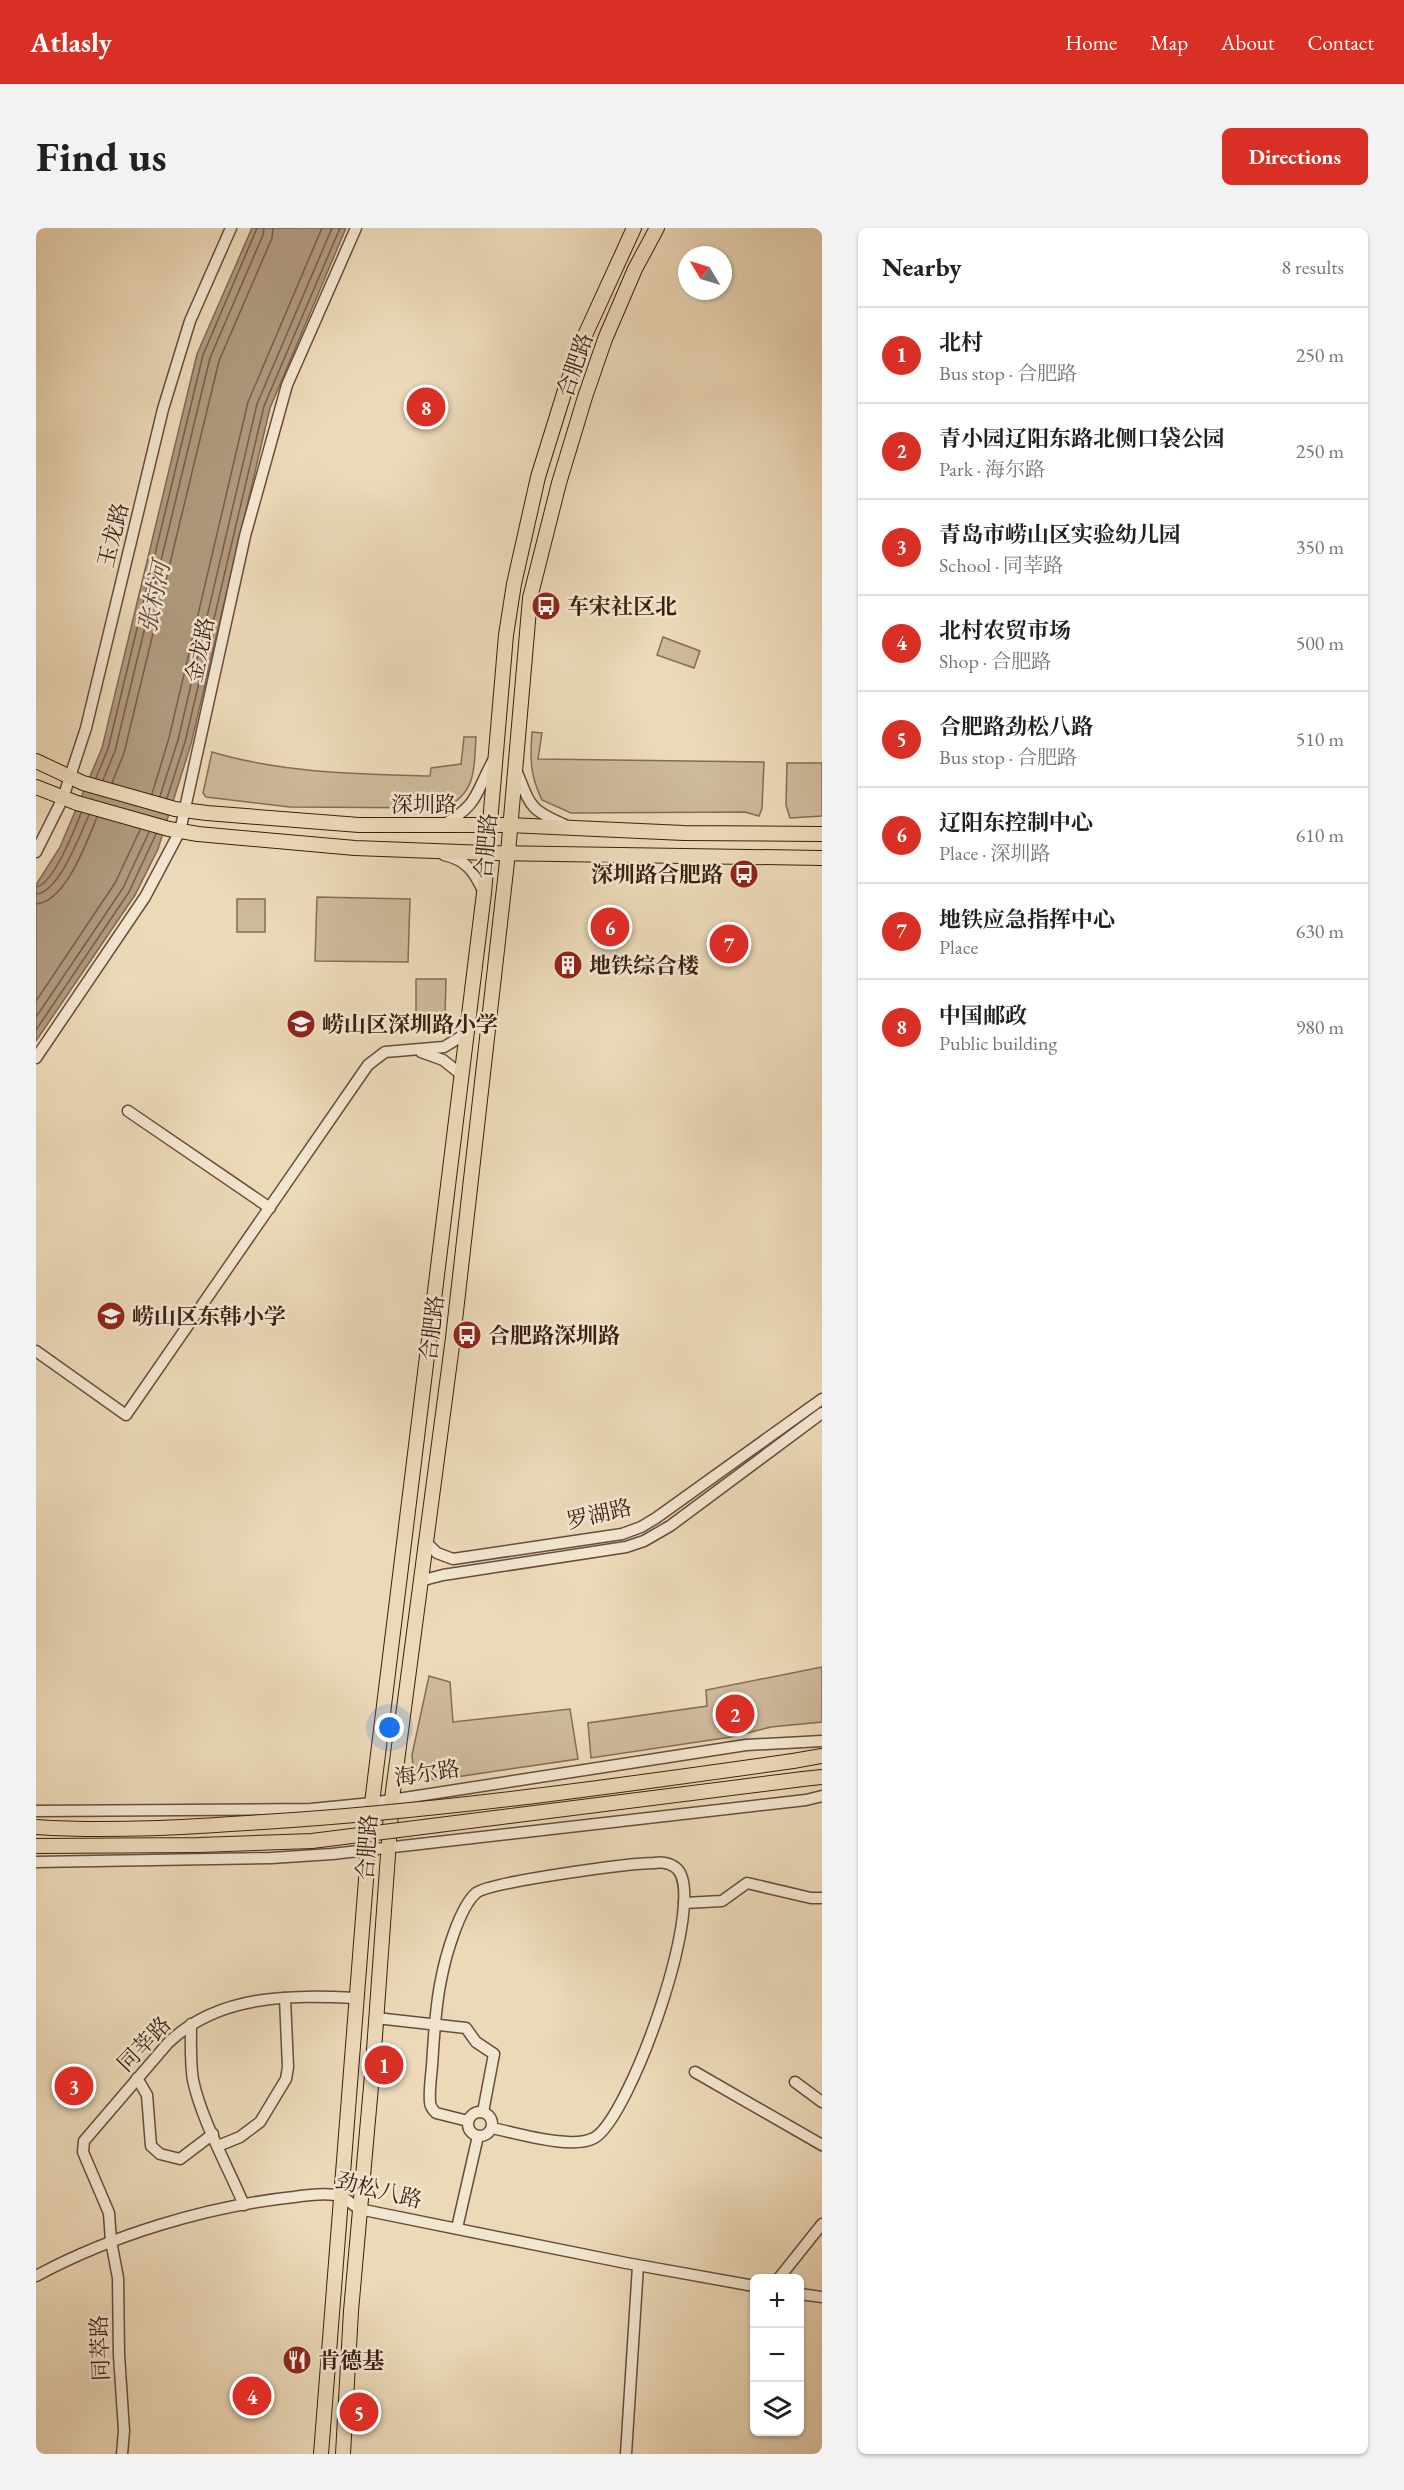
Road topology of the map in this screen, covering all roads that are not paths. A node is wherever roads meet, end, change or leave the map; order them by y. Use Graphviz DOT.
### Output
graph roads {
  1 [pos="231,228"];
  2 [pos="356,228"];
  3 [pos="634,228"];
  4 [pos="657,228"];
  5 [pos="494,758"];
  6 [pos="36,761"];
  7 [pos="515,767"];
  8 [pos="77,780"];
  9 [pos="36,787"];
  10 [pos="70,801"];
  11 [pos="180,810"];
  12 [pos="489,825"];
  13 [pos="509,825"];
  14 [pos="443,826"];
  15 [pos="570,828"];
  16 [pos="175,830"];
  17 [pos="822,834"];
  18 [pos="423,849"];
  19 [pos="36,852"];
  20 [pos="508,852"];
  21 [pos="487,853"];
  22 [pos="822,858"];
  23 [pos="484,893"];
  24 [pos="467,1033"];
  25 [pos="418,1051"];
  26 [pos="36,1058"];
  27 [pos="462,1076"];
  28 [pos="128,1111"];
  29 [pos="270,1208"];
  30 [pos="36,1351"];
  31 [pos="822,1400"];
  32 [pos="822,1413"];
  33 [pos="425,1541"];
  34 [pos="420,1581"];
  35 [pos="822,1741"];
  36 [pos="822,1756"];
  37 [pos="822,1777"];
  38 [pos="822,1796"];
  39 [pos="392,1799"];
  40 [pos="372,1803"];
  41 [pos="36,1811"];
  42 [pos="36,1827"];
  43 [pos="36,1846"];
  44 [pos="388,1848"];
  45 [pos="367,1851"];
  46 [pos="36,1862"];
  47 [pos="822,1898"];
  48 [pos="684,1903"];
  49 [pos="285,1998"];
  50 [pos="357,1998"];
  51 [pos="376,2018"];
  52 [pos="191,2024"];
  53 [pos="434,2025"];
  54 [pos="695,2072"];
  55 [pos="137,2078"];
  56 [pos="795,2082"];
  57 [pos="822,2102"];
  58 [pos="483,2112"];
  59 [pos="468,2121"];
  60 [pos="492,2128"];
  61 [pos="213,2134"];
  62 [pos="478,2136"];
  63 [pos="822,2145"];
  64 [pos="218,2146"];
  65 [pos="340,2196"];
  66 [pos="244,2205"];
  67 [pos="359,2209"];
  68 [pos="822,2224"];
  69 [pos="457,2229"];
  70 [pos="111,2241"];
  71 [pos="638,2266"];
  72 [pos="782,2274"];
  73 [pos="36,2276"];
  74 [pos="750,2285"];
  75 [pos="804,2295"];
  76 [pos="822,2297"];
  77 [pos="122,2454"];
  78 [pos="133,2454"];
  79 [pos="321,2454"];
  80 [pos="343,2454"];
  81 [pos="626,2454"];
  1 -- 8 [label="street, 玉龙路"];
  2 -- 11 [label="street, 金龙路"];
  3 -- 5 [label="main road, 合肥路"];
  4 -- 7 [label="main road, 合肥路"];
  5 -- 12 [label="main road, 合肥路"];
  5 -- 14 [label="street"];
  6 -- 8 [label="main road, 深圳路"];
  7 -- 13 [label="main road, 合肥路"];
  7 -- 15 [label="street"];
  8 -- 10 [label="street, 玉龙路"];
  8 -- 11 [label="main road, 深圳路"];
  9 -- 10 [label="main road, 深圳路"];
  10 -- 16 [label="main road, 深圳路, bridge"];
  10 -- 19 [label="street, 玉龙路"];
  11 -- 14 [label="main road, 深圳路"];
  11 -- 16 [label="street, 金龙路"];
  12 -- 13 [label="main road, 深圳路"];
  12 -- 14 [label="main road, 深圳路"];
  12 -- 21 [label="main road, 合肥路"];
  13 -- 15 [label="main road, 深圳路"];
  13 -- 20 [label="main road, 合肥路"];
  15 -- 17 [label="main road, 深圳路"];
  16 -- 18 [label="main road, 深圳路"];
  16 -- 26 [label="street, 金龙路"];
  18 -- 21 [label="main road, 深圳路"];
  18 -- 23 [label="street"];
  20 -- 21 [label="main road, 深圳路"];
  20 -- 22 [label="main road, 深圳路"];
  20 -- 33 [label="main road, 合肥路"];
  21 -- 23 [label="main road, 合肥路"];
  23 -- 24 [label="main road, 合肥路"];
  24 -- 25 [label="street"];
  24 -- 27 [label="main road, 合肥路"];
  25 -- 27 [label="street"];
  25 -- 29 [label="street"];
  27 -- 40 [label="main road, 合肥路"];
  28 -- 29 [label="street"];
  29 -- 30 [label="street"];
  31 -- 33 [label="street, 罗湖路"];
  32 -- 34 [label="street"];
  33 -- 34 [label="main road, 合肥路"];
  34 -- 39 [label="main road, 合肥路"];
  35 -- 39 [label="street, 海尔路"];
  36 -- 42 [label="main road, 海尔路, bridge"];
  37 -- 43 [label="main road, bridge"];
  38 -- 44 [label="street"];
  39 -- 40 [label="street, 海尔路"];
  39 -- 44 [label="main road, 合肥路"];
  40 -- 41 [label="street, 海尔路"];
  40 -- 45 [label="main road, 合肥路"];
  44 -- 45 [label="street"];
  44 -- 51 [label="main road, 合肥路"];
  45 -- 46 [label="street"];
  45 -- 50 [label="main road, 合肥路"];
  47 -- 48 [label="street"];
  48 -- 53 [label="street"];
  48 -- 60 [label="street"];
  49 -- 50 [label="street, 同莘路"];
  49 -- 52 [label="street, 同莘路"];
  49 -- 64 [label="street"];
  50 -- 65 [label="main road, 合肥路"];
  51 -- 53 [label="street"];
  51 -- 67 [label="main road, 合肥路"];
  52 -- 55 [label="street, 同莘路"];
  52 -- 61 [label="street"];
  53 -- 58 [label="street"];
  53 -- 59 [label="street"];
  54 -- 63 [label="street"];
  55 -- 61 [label="street"];
  55 -- 70 [label="street, 同莘路"];
  56 -- 57 [label="street"];
  58 -- 59 [label="street"];
  58 -- 60 [label="street"];
  59 -- 62 [label="street"];
  60 -- 62 [label="street"];
  61 -- 64 [label="street"];
  62 -- 69 [label="street"];
  64 -- 66 [label="street"];
  65 -- 66 [label="street, 劲松八路"];
  65 -- 67 [label="street, 劲松八路"];
  65 -- 79 [label="main road, 合肥路"];
  66 -- 70 [label="street, 劲松八路"];
  67 -- 69 [label="street, 劲松八路"];
  67 -- 80 [label="main road, 合肥路"];
  68 -- 72 [label="street"];
  69 -- 71 [label="street, 劲松八路"];
  70 -- 73 [label="street, 劲松八路"];
  70 -- 77 [label="street, 同萃路"];
  71 -- 74 [label="street, 劲松八路"];
  71 -- 81 [label="street"];
  75 -- 76 [label="street"];
  77 -- 78 [label="street"];
}
